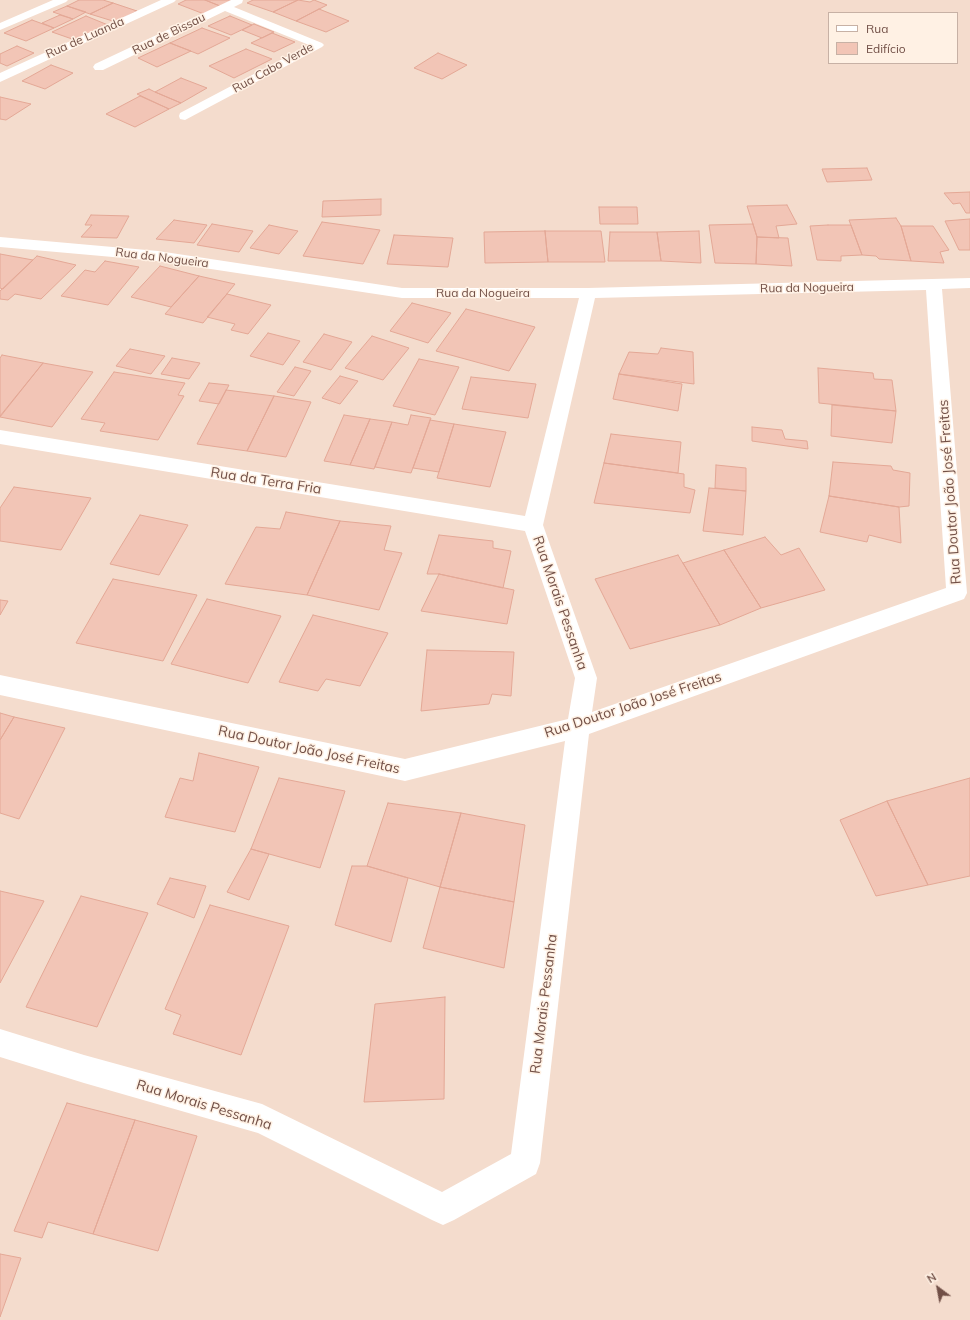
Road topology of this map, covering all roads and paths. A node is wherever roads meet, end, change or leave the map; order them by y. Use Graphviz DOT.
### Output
graph roads {
  1 [pos="62,0"];
  2 [pos="170,0"];
  3 [pos="239,0"];
  4 [pos="225,7"];
  5 [pos="0,27"];
  6 [pos="99,67"];
  7 [pos="0,78"];
  8 [pos="185,116"];
  9 [pos="0,242"];
  10 [pos="970,283"];
  11 [pos="934,285"];
  12 [pos="588,293"];
  13 [pos="0,437"];
  14 [pos="533,525"];
  15 [pos="0,685"];
  16 [pos="578,727"];
  17 [pos="0,1042"];
  1 -- 5 [label="street"];
  2 -- 7 [label="street, Rua de Luanda"];
  3 -- 4 [label="street, Rua de Bissau"];
  4 -- 6 [label="street, Rua de Bissau"];
  4 -- 8 [label="street, Rua Cabo Verde"];
  9 -- 12 [label="street, Rua da Nogueira"];
  10 -- 11 [label="street, Rua da Nogueira"];
  11 -- 12 [label="street, Rua da Nogueira"];
  11 -- 16 [label="street, Rua Doutor João José Freitas"];
  12 -- 14 [label="street, Rua Morais Pessanha"];
  13 -- 14 [label="street, Rua da Terra Fria"];
  14 -- 16 [label="street, Rua Morais Pessanha"];
  15 -- 16 [label="street, Rua Doutor João José Freitas"];
  16 -- 17 [label="street, Rua Morais Pessanha"];
}
